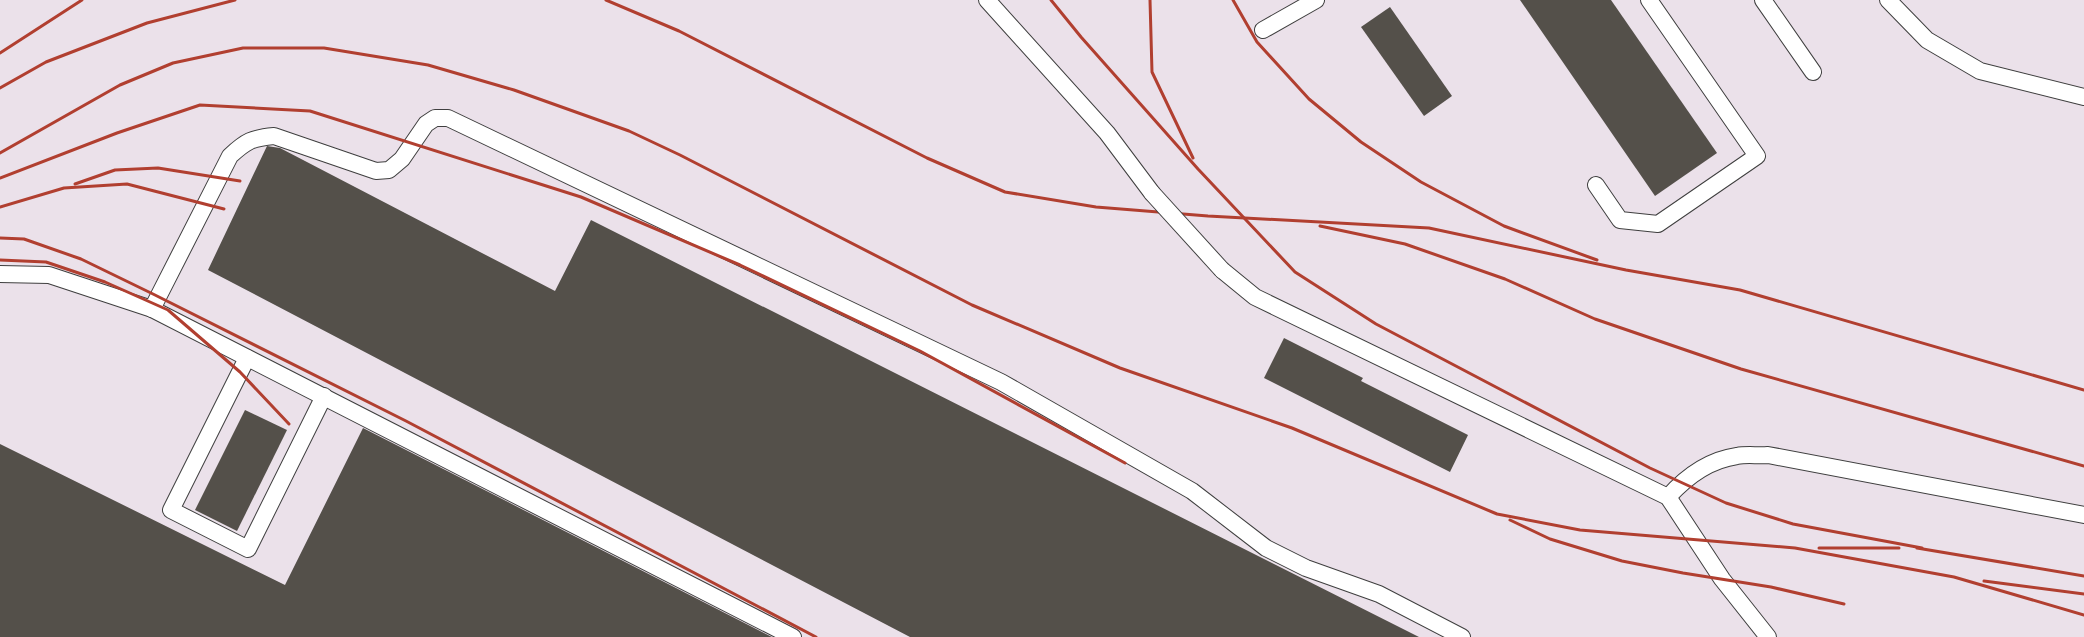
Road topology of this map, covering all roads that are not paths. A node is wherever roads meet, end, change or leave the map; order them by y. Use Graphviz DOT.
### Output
graph roads {
  1 [pos="987,0"];
  2 [pos="1316,0"];
  3 [pos="1649,0"];
  4 [pos="1763,0"];
  5 [pos="1888,0"];
  6 [pos="1263,30"];
  7 [pos="1813,72"];
  8 [pos="2084,97"];
  9 [pos="1596,185"];
  10 [pos="0,274"];
  11 [pos="152,309"];
  12 [pos="247,358"];
  13 [pos="324,396"];
  14 [pos="1668,497"];
  15 [pos="2084,515"];
  16 [pos="793,637"];
  17 [pos="1462,637"];
  18 [pos="1768,637"];
  1 -- 14 [label="lane, bridge"];
  2 -- 6 [label="lane"];
  3 -- 9 [label="lane"];
  4 -- 7 [label="lane"];
  5 -- 8 [label="lane"];
  10 -- 11 [label="lane"];
  11 -- 12 [label="lane"];
  11 -- 17 [label="lane"];
  12 -- 13 [label="lane"];
  12 -- 13 [label="lane"];
  13 -- 16 [label="lane"];
  14 -- 15 [label="lane"];
  14 -- 18 [label="lane"];
}
